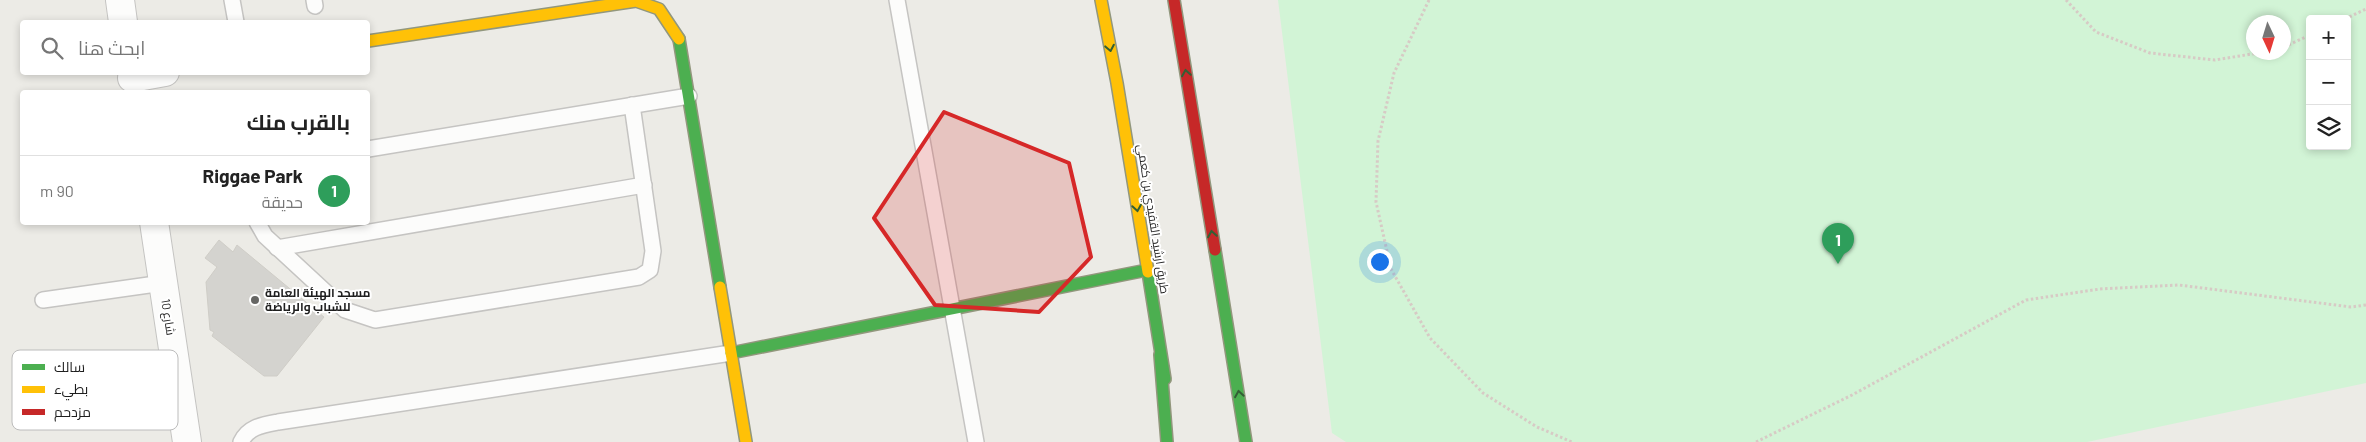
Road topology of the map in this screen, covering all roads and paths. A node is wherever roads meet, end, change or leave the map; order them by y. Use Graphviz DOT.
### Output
graph roads {
  1 [pos="120,0"];
  2 [pos="232,0"];
  3 [pos="897,0"];
  4 [pos="1101,0"];
  5 [pos="1174,0"];
  6 [pos="1429,0"];
  7 [pos="2066,0"];
  8 [pos="2366,9"];
  9 [pos="2351,16"];
  10 [pos="123,20"];
  11 [pos="236,20"];
  12 [pos="2306,37"];
  13 [pos="370,41"];
  14 [pos="2291,44"];
  15 [pos="2246,55"];
  16 [pos="154,75"];
  17 [pos="132,81"];
  18 [pos="689,96"];
  19 [pos="632,106"];
  20 [pos="370,149"];
  21 [pos="644,185"];
  22 [pos="154,225"];
  23 [pos="259,225"];
  24 [pos="277,248"];
  25 [pos="1147,270"];
  26 [pos="163,283"];
  27 [pos="43,300"];
  28 [pos="2366,305"];
  29 [pos="952,308"];
  30 [pos="173,350"];
  31 [pos="731,353"];
  32 [pos="1160,354"];
  33 [pos="178,382"];
  34 [pos="187,442"];
  35 [pos="241,442"];
  36 [pos="746,442"];
  37 [pos="976,442"];
  38 [pos="1167,442"];
  39 [pos="1176,442"];
  40 [pos="1246,442"];
  41 [pos="1572,442"];
  42 [pos="1756,442"];
  1 -- 10 [label="street"];
  2 -- 11 [label="lane"];
  3 -- 29 [label="lane"];
  4 -- 25 [label="main road, طريق ارشيد القفيدي بن كعمي, one-way"];
  40 -- 5 [label="main road, one-way"];
  6 -- 41 [label="path"];
  7 -- 15 [label="path"];
  8 -- 9 [label="path"];
  12 -- 14 [label="path"];
  13 -- 18 [label="main road"];
  16 -- 17 [label="street"];
  18 -- 19 [label="lane"];
  18 -- 31 [label="main road"];
  19 -- 20 [label="lane"];
  19 -- 21 [label="lane"];
  21 -- 24 [label="lane"];
  21 -- 24 [label="lane"];
  22 -- 26 [label="street, شارع 10"];
  23 -- 24 [label="lane"];
  25 -- 29 [label="main road"];
  25 -- 32 [label="main road, طريق ارشيد القفيدي بن كعمي"];
  26 -- 27 [label="lane"];
  26 -- 30 [label="street, شارع 10"];
  28 -- 42 [label="path"];
  29 -- 31 [label="main road"];
  29 -- 37 [label="lane"];
  31 -- 35 [label="lane"];
  31 -- 36 [label="main road"];
  32 -- 38 [label="main road"];
  32 -- 39 [label="main road, طريق ارشيد القفيدي بن كعمي"];
  33 -- 34 [label="street, شارع 10"];
}
